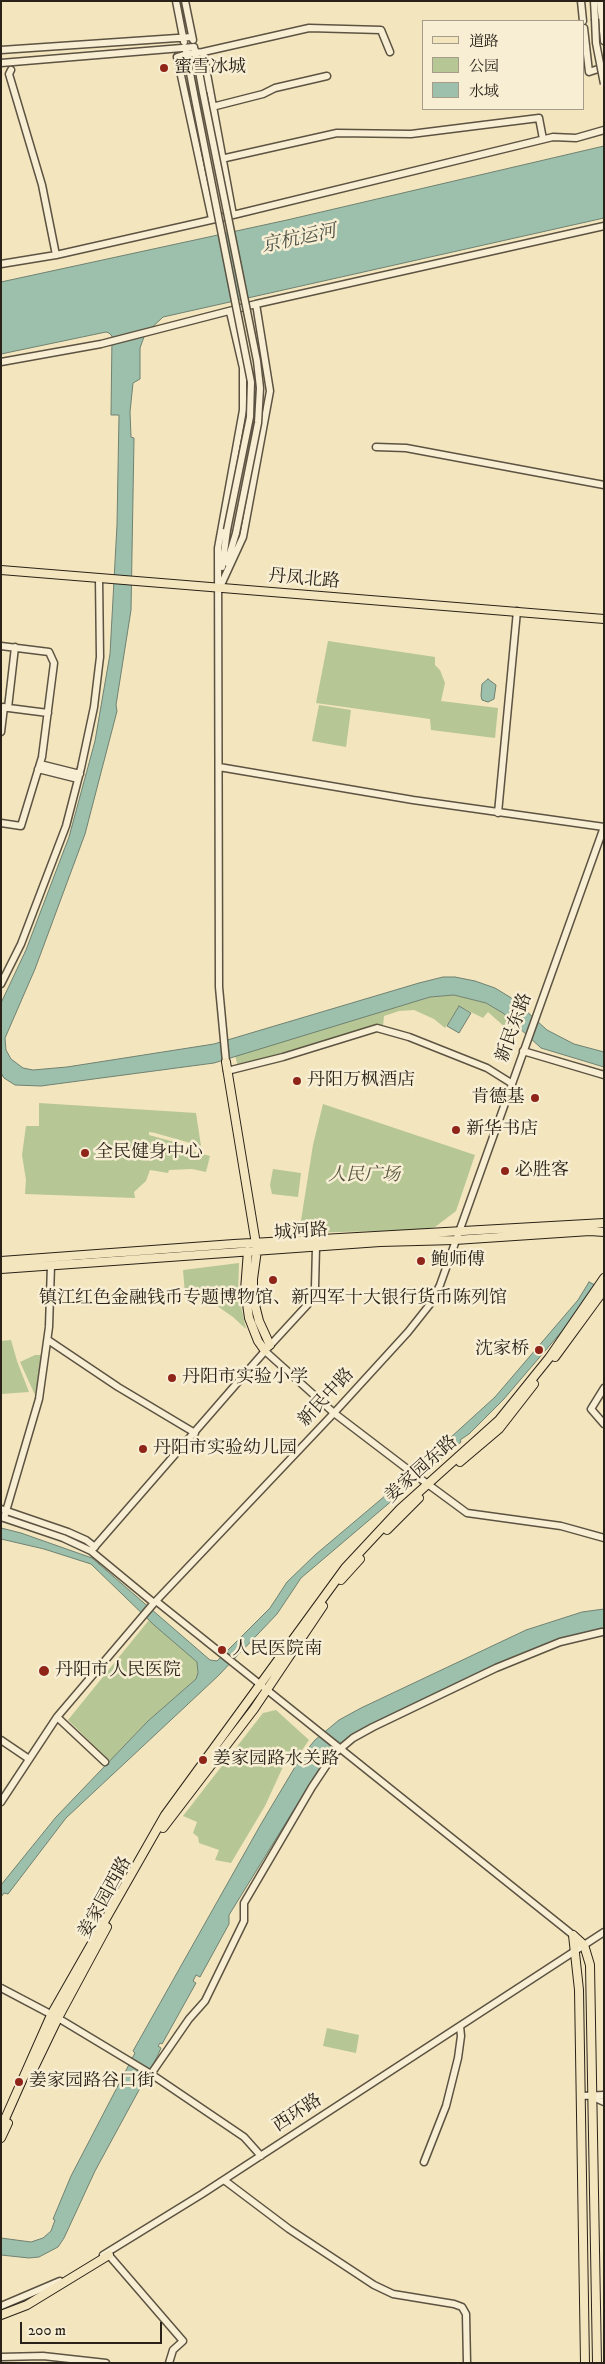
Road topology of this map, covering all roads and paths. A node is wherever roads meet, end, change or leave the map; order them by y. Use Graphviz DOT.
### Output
graph roads {
  1 [pos="176,1"];
  2 [pos="185,1"];
  3 [pos="581,1"];
  4 [pos="594,1"];
  5 [pos="600,1"];
  6 [pos="598,18"];
  7 [pos="583,20"];
  8 [pos="192,37"];
  9 [pos="585,37"];
  10 [pos="184,39"];
  11 [pos="604,40"];
  12 [pos="1,50"];
  13 [pos="195,50"];
  14 [pos="186,52"];
  15 [pos="203,52"];
  16 [pos="390,52"];
  17 [pos="1,62"];
  18 [pos="604,67"];
  19 [pos="11,70"];
  20 [pos="327,76"];
  21 [pos="604,84"];
  22 [pos="212,107"];
  23 [pos="604,130"];
  24 [pos="543,139"];
  25 [pos="222,158"];
  26 [pos="233,215"];
  27 [pos="212,219"];
  28 [pos="604,226"];
  29 [pos="56,255"];
  30 [pos="1,264"];
  31 [pos="256,304"];
  32 [pos="230,312"];
  33 [pos="1,362"];
  34 [pos="376,447"];
  35 [pos="604,486"];
  36 [pos="1,570"];
  37 [pos="99,578"];
  38 [pos="219,588"];
  39 [pos="517,612"];
  40 [pos="604,618"];
  41 [pos="1,646"];
  42 [pos="15,647"];
  43 [pos="4,707"];
  44 [pos="48,713"];
  45 [pos="1,732"];
  46 [pos="39,766"];
  47 [pos="219,767"];
  48 [pos="79,777"];
  49 [pos="498,813"];
  50 [pos="1,823"];
  51 [pos="604,827"];
  52 [pos="1,984"];
  53 [pos="524,1048"];
  54 [pos="226,1062"];
  55 [pos="227,1071"];
  56 [pos="604,1075"];
  57 [pos="511,1083"];
  58 [pos="603,1226"];
  59 [pos="459,1231"];
  60 [pos="455,1240"];
  61 [pos="257,1247"];
  62 [pos="316,1247"];
  63 [pos="248,1251"];
  64 [pos="1,1261"];
  65 [pos="51,1265"];
  66 [pos="1,1269"];
  67 [pos="604,1278"];
  68 [pos="604,1290"];
  69 [pos="48,1340"];
  70 [pos="268,1348"];
  71 [pos="604,1388"];
  72 [pos="334,1413"];
  73 [pos="604,1424"];
  74 [pos="196,1433"];
  75 [pos="427,1484"];
  76 [pos="3,1514"];
  77 [pos="604,1538"];
  78 [pos="93,1549"];
  79 [pos="154,1603"];
  80 [pos="602,1632"];
  81 [pos="264,1688"];
  82 [pos="57,1718"];
  83 [pos="1,1740"];
  84 [pos="340,1747"];
  85 [pos="29,1758"];
  86 [pos="105,1762"];
  87 [pos="1,1802"];
  88 [pos="604,1932"];
  89 [pos="573,1935"];
  90 [pos="584,1944"];
  91 [pos="576,1950"];
  92 [pos="1,1988"];
  93 [pos="54,2016"];
  94 [pos="460,2026"];
  95 [pos="151,2074"];
  96 [pos="604,2095"];
  97 [pos="581,2096"];
  98 [pos="593,2097"];
  99 [pos="604,2102"];
  100 [pos="1,2128"];
  101 [pos="1,2138"];
  102 [pos="261,2156"];
  103 [pos="424,2162"];
  104 [pos="224,2180"];
  105 [pos="108,2254"];
  106 [pos="1,2306"];
  107 [pos="1,2315"];
  108 [pos="1,2357"];
  109 [pos="106,2363"];
  110 [pos="169,2363"];
  111 [pos="467,2363"];
  112 [pos="585,2363"];
  113 [pos="597,2363"];
  1 -- 10 [label="street"];
  2 -- 8 [label="street"];
  3 -- 7 [label="street"];
  4 -- 6 [label="street"];
  5 -- 6 [label="street"];
  6 -- 11 [label="street"];
  6 -- 21 [label="street, bridge"];
  8 -- 10 [label="street"];
  8 -- 13 [label="street"];
  9 -- 18 [label="street"];
  10 -- 12 [label="street"];
  10 -- 14 [label="street"];
  13 -- 14 [label="street"];
  13 -- 15 [label="street"];
  13 -- 38 [label="street, bridge"];
  14 -- 17 [label="street"];
  14 -- 27 [label="street"];
  14 -- 38 [label="street, bridge"];
  15 -- 16 [label="street"];
  15 -- 22 [label="street"];
  19 -- 29 [label="street"];
  20 -- 22 [label="street"];
  22 -- 25 [label="street"];
  23 -- 24 [label="street"];
  24 -- 25 [label="street"];
  24 -- 26 [label="street"];
  25 -- 26 [label="street"];
  26 -- 27 [label="street"];
  27 -- 29 [label="street"];
  28 -- 31 [label="street"];
  29 -- 30 [label="street"];
  31 -- 32 [label="street"];
  31 -- 38 [label="street"];
  32 -- 33 [label="street"];
  32 -- 38 [label="street"];
  34 -- 35 [label="street"];
  36 -- 37 [label="main road, 丹凤北路"];
  37 -- 38 [label="main road, 丹凤北路"];
  37 -- 48 [label="street"];
  38 -- 39 [label="main road, 丹凤北路"];
  38 -- 47 [label="street"];
  39 -- 40 [label="main road, 丹凤北路"];
  39 -- 49 [label="street"];
  41 -- 42 [label="street"];
  42 -- 43 [label="street"];
  42 -- 44 [label="street"];
  43 -- 44 [label="street"];
  43 -- 45 [label="street"];
  44 -- 46 [label="street"];
  46 -- 48 [label="street"];
  46 -- 50 [label="street"];
  47 -- 49 [label="street"];
  47 -- 54 [label="street"];
  48 -- 52 [label="street"];
  49 -- 51 [label="street"];
  51 -- 53 [label="street, 新民东路"];
  53 -- 56 [label="street"];
  53 -- 57 [label="street, 新民东路"];
  54 -- 55 [label="main road"];
  55 -- 57 [label="street"];
  55 -- 61 [label="main road"];
  57 -- 59 [label="street, 新民东路"];
  58 -- 59 [label="main road, 城河路"];
  58 -- 60 [label="main road, 城河路"];
  59 -- 60 [label="street, 新民东路"];
  59 -- 61 [label="main road, 城河路"];
  60 -- 62 [label="main road, 城河路"];
  60 -- 72 [label="street, 新民中路"];
  61 -- 62 [label="main road, 城河路"];
  61 -- 63 [label="main road, 城河路"];
  61 -- 64 [label="main road, 城河路"];
  61 -- 70 [label="main road"];
  62 -- 70 [label="street"];
  63 -- 65 [label="main road, 城河路"];
  63 -- 70 [label="main road"];
  65 -- 66 [label="main road, 城河路"];
  65 -- 69 [label="street"];
  67 -- 75 [label="main road, 姜家园东路"];
  68 -- 75 [label="main road, 姜家园东路"];
  69 -- 74 [label="street"];
  69 -- 76 [label="street"];
  70 -- 72 [label="street"];
  70 -- 74 [label="street"];
  71 -- 73 [label="street"];
  72 -- 75 [label="street"];
  72 -- 79 [label="street, 新民中路"];
  74 -- 78 [label="street"];
  75 -- 77 [label="street"];
  75 -- 81 [label="main road, 姜家园东路"];
  76 -- 78 [label="street"];
  78 -- 79 [label="street"];
  79 -- 81 [label="street"];
  79 -- 82 [label="street, 新民中路"];
  80 -- 84 [label="street"];
  81 -- 84 [label="street"];
  81 -- 93 [label="main road, 姜家园西路"];
  82 -- 85 [label="street, 新民中路"];
  82 -- 86 [label="street"];
  83 -- 85 [label="street"];
  84 -- 89 [label="street"];
  84 -- 95 [label="street"];
  85 -- 87 [label="street, 新民中路"];
  88 -- 90 [label="street, 西环路"];
  89 -- 90 [label="main road"];
  89 -- 91 [label="main road"];
  90 -- 91 [label="street, 西环路"];
  90 -- 98 [label="main road"];
  91 -- 94 [label="street, 西环路"];
  91 -- 97 [label="main road"];
  92 -- 93 [label="street"];
  93 -- 95 [label="street"];
  93 -- 100 [label="main road, 姜家园西路"];
  93 -- 101 [label="main road, 姜家园西路"];
  94 -- 102 [label="street, 西环路"];
  94 -- 103 [label="street"];
  95 -- 102 [label="street"];
  96 -- 98 [label="street"];
  97 -- 98 [label="street"];
  97 -- 112 [label="main road"];
  98 -- 99 [label="street"];
  98 -- 113 [label="main road"];
  102 -- 104 [label="street, 西环路"];
  104 -- 105 [label="street, 西环路"];
  104 -- 111 [label="street"];
  105 -- 106 [label="street, 西环路"];
  105 -- 107 [label="main road, 西环路"];
  105 -- 110 [label="street"];
  108 -- 109 [label="street"];
}
